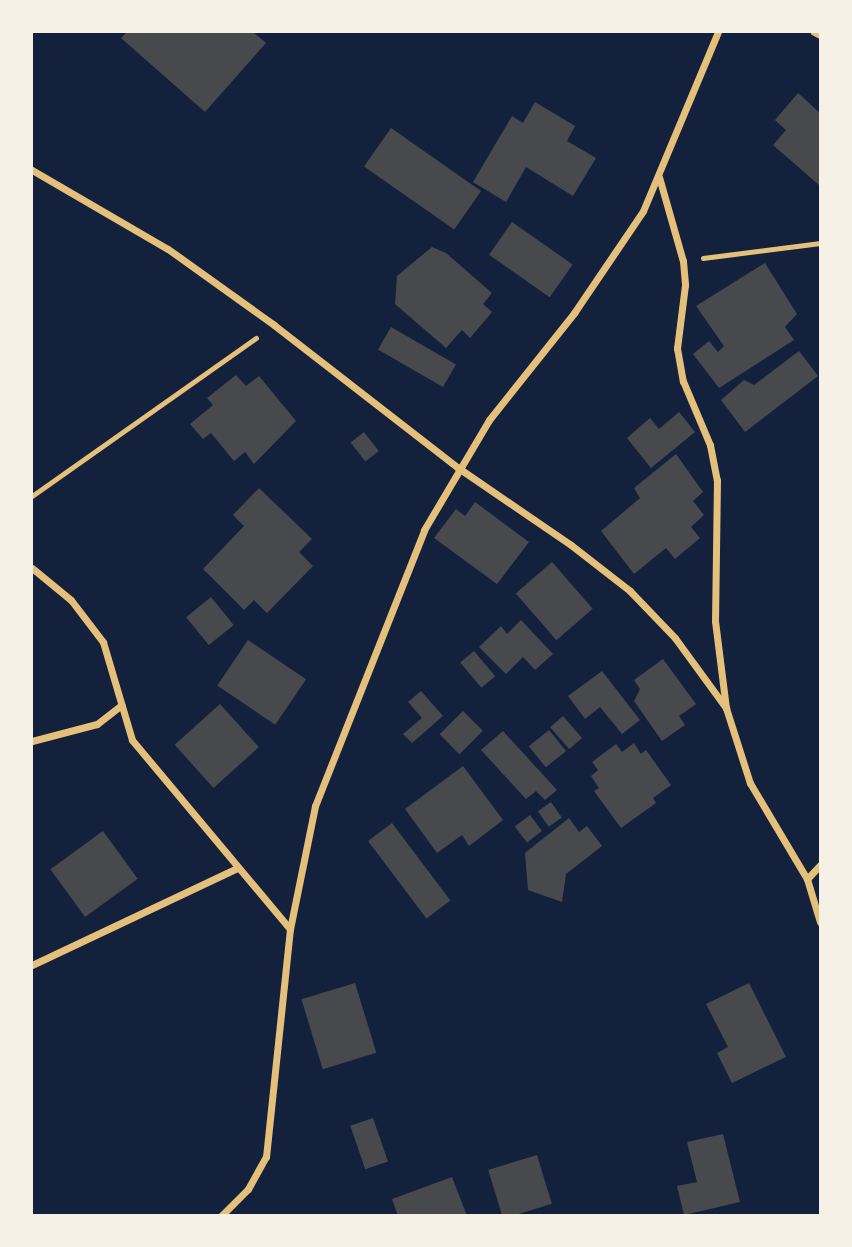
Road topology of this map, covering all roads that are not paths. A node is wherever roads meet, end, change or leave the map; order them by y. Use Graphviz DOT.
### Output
graph roads {
  1 [pos="718,32"];
  2 [pos="814,32"];
  3 [pos="821,35"];
  4 [pos="32,170"];
  5 [pos="659,177"];
  6 [pos="457,467"];
  7 [pos="32,568"];
  8 [pos="121,705"];
  9 [pos="726,708"];
  10 [pos="32,741"];
  11 [pos="821,865"];
  12 [pos="237,868"];
  13 [pos="807,879"];
  14 [pos="821,922"];
  15 [pos="290,929"];
  16 [pos="32,965"];
  17 [pos="221,1216"];
  1 -- 5 [label="street"];
  2 -- 3 [label="street"];
  4 -- 6 [label="street"];
  5 -- 6 [label="street"];
  5 -- 9 [label="street"];
  6 -- 9 [label="street"];
  6 -- 15 [label="street"];
  7 -- 8 [label="street"];
  8 -- 10 [label="street"];
  8 -- 12 [label="street"];
  9 -- 13 [label="street"];
  11 -- 13 [label="street"];
  12 -- 15 [label="street"];
  12 -- 16 [label="street"];
  13 -- 14 [label="street"];
  15 -- 17 [label="street"];
}
